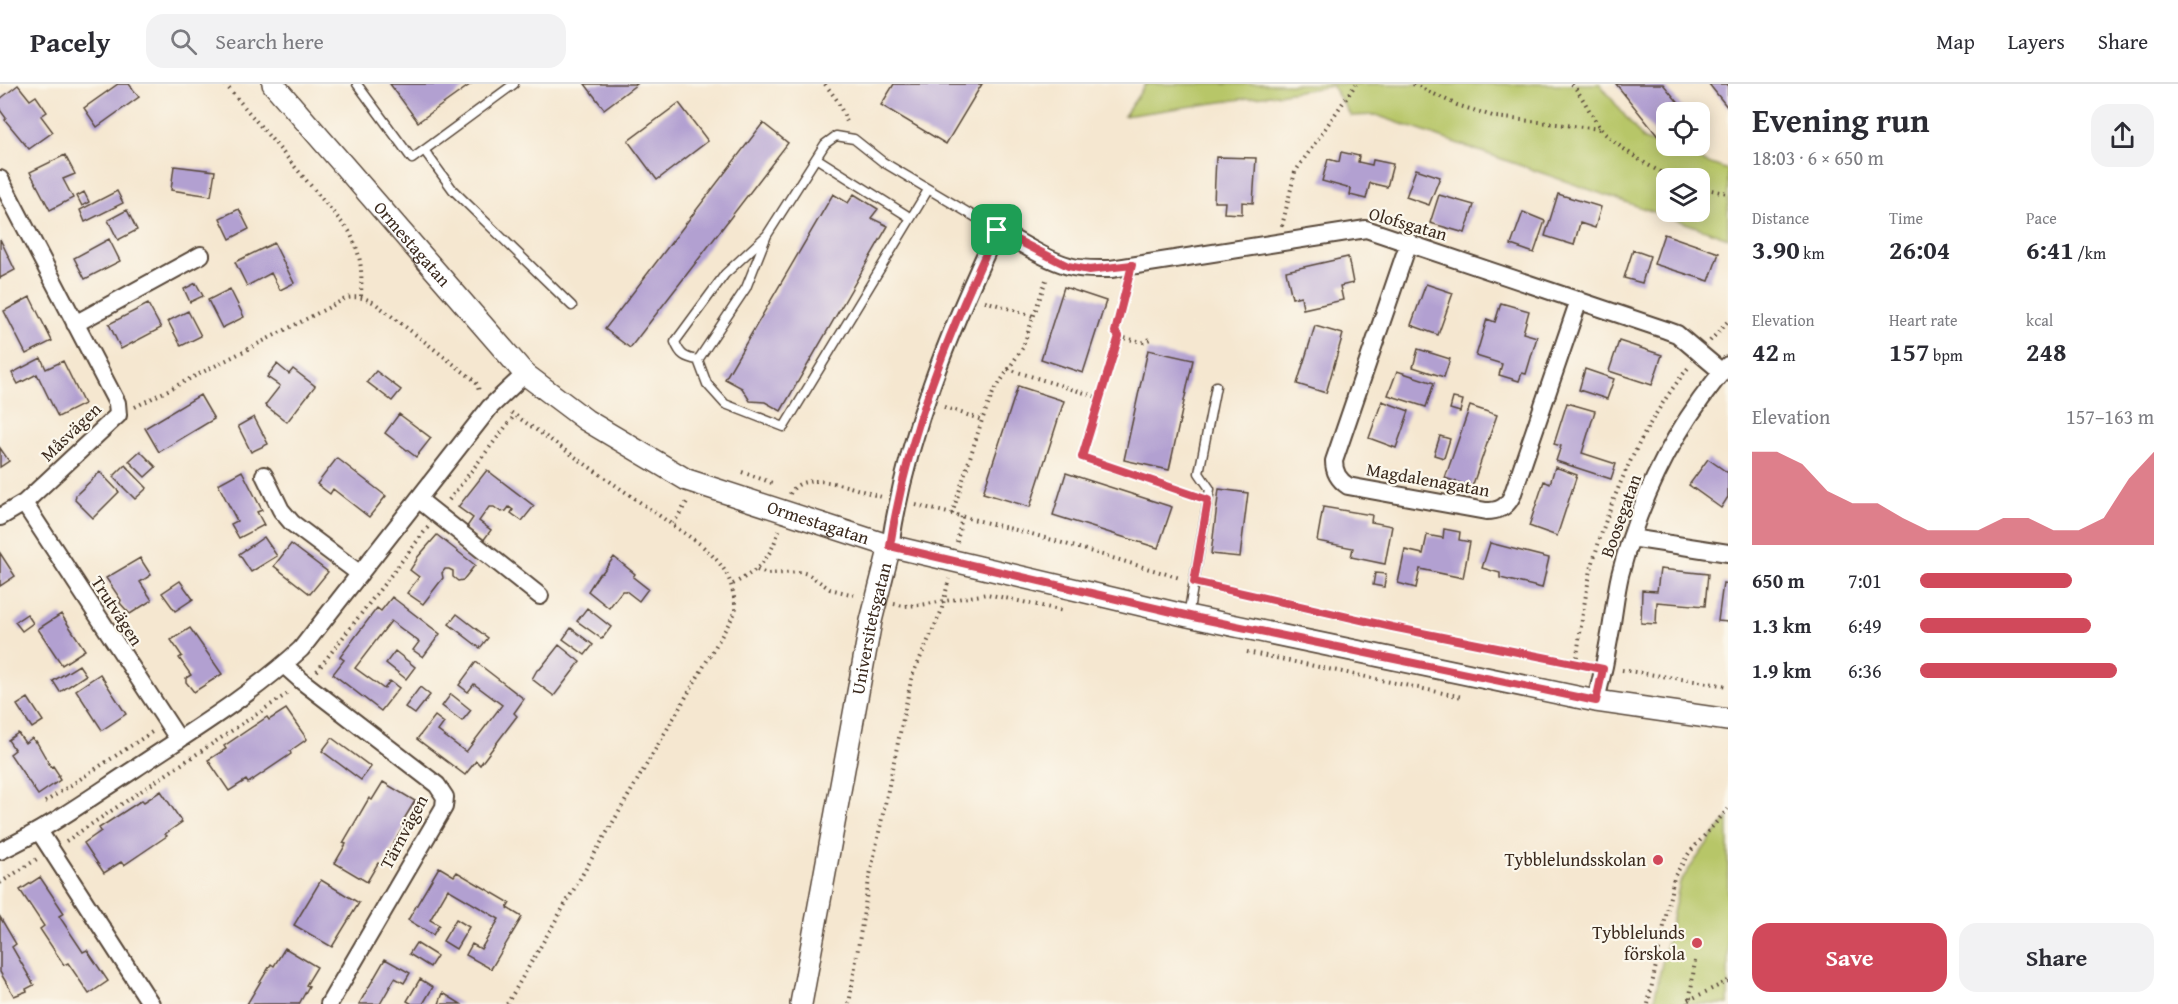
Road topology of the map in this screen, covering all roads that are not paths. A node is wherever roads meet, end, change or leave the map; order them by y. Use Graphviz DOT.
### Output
graph roads {
  1 [pos="273,84"];
  2 [pos="357,84"];
  3 [pos="514,84"];
  4 [pos="424,150"];
  5 [pos="816,158"];
  6 [pos="0,180"];
  7 [pos="928,190"];
  8 [pos="911,218"];
  9 [pos="997,230"];
  10 [pos="767,235"];
  11 [pos="1409,242"];
  12 [pos="201,255"];
  13 [pos="1579,300"];
  14 [pos="572,306"];
  15 [pos="75,324"];
  16 [pos="698,360"];
  17 [pos="1725,368"];
  18 [pos="525,374"];
  19 [pos="1216,386"];
  20 [pos="264,475"];
  21 [pos="418,499"];
  22 [pos="24,503"];
  23 [pos="0,517"];
  24 [pos="1631,538"];
  25 [pos="890,546"];
  26 [pos="1728,553"];
  27 [pos="360,574"];
  28 [pos="540,597"];
  29 [pos="1188,616"];
  30 [pos="284,665"];
  31 [pos="1596,701"];
  32 [pos="1728,720"];
  33 [pos="178,740"];
  34 [pos="39,831"];
  35 [pos="0,851"];
  36 [pos="151,1004"];
  37 [pos="329,1004"];
  38 [pos="801,1004"];
  1 -- 18 [label="street, Ormestagatan"];
  2 -- 4 [label="lane"];
  3 -- 4 [label="lane"];
  4 -- 14 [label="lane"];
  5 -- 7 [label="lane"];
  5 -- 8 [label="lane"];
  5 -- 10 [label="lane"];
  6 -- 15 [label="street, Måsvägen"];
  7 -- 8 [label="lane"];
  7 -- 9 [label="lane"];
  8 -- 16 [label="lane"];
  9 -- 11 [label="street, Olofsgatan"];
  9 -- 25 [label="street, Universitetsgatan"];
  10 -- 16 [label="lane"];
  10 -- 16 [label="lane"];
  11 -- 13 [label="street, Olofsgatan"];
  11 -- 13 [label="street, Magdalenagatan"];
  12 -- 15 [label="street"];
  13 -- 17 [label="street, Olofsgatan"];
  15 -- 22 [label="street, Måsvägen"];
  17 -- 24 [label="street, Boosegatan"];
  18 -- 21 [label="street"];
  18 -- 25 [label="street, Ormestagatan"];
  19 -- 29 [label="lane"];
  20 -- 27 [label="street"];
  21 -- 27 [label="street"];
  21 -- 28 [label="street"];
  22 -- 23 [label="street, Måsvägen"];
  22 -- 33 [label="street, Trutvägen"];
  24 -- 26 [label="street"];
  24 -- 31 [label="street, Boosegatan"];
  25 -- 29 [label="street, Ormestagatan"];
  25 -- 38 [label="street, Universitetsgatan"];
  27 -- 30 [label="street"];
  29 -- 31 [label="street, Ormestagatan"];
  30 -- 33 [label="street"];
  30 -- 37 [label="street, Tärnvägen"];
  31 -- 32 [label="street, Ormestagatan"];
  33 -- 34 [label="street"];
  34 -- 35 [label="street"];
  34 -- 36 [label="street"];
}
